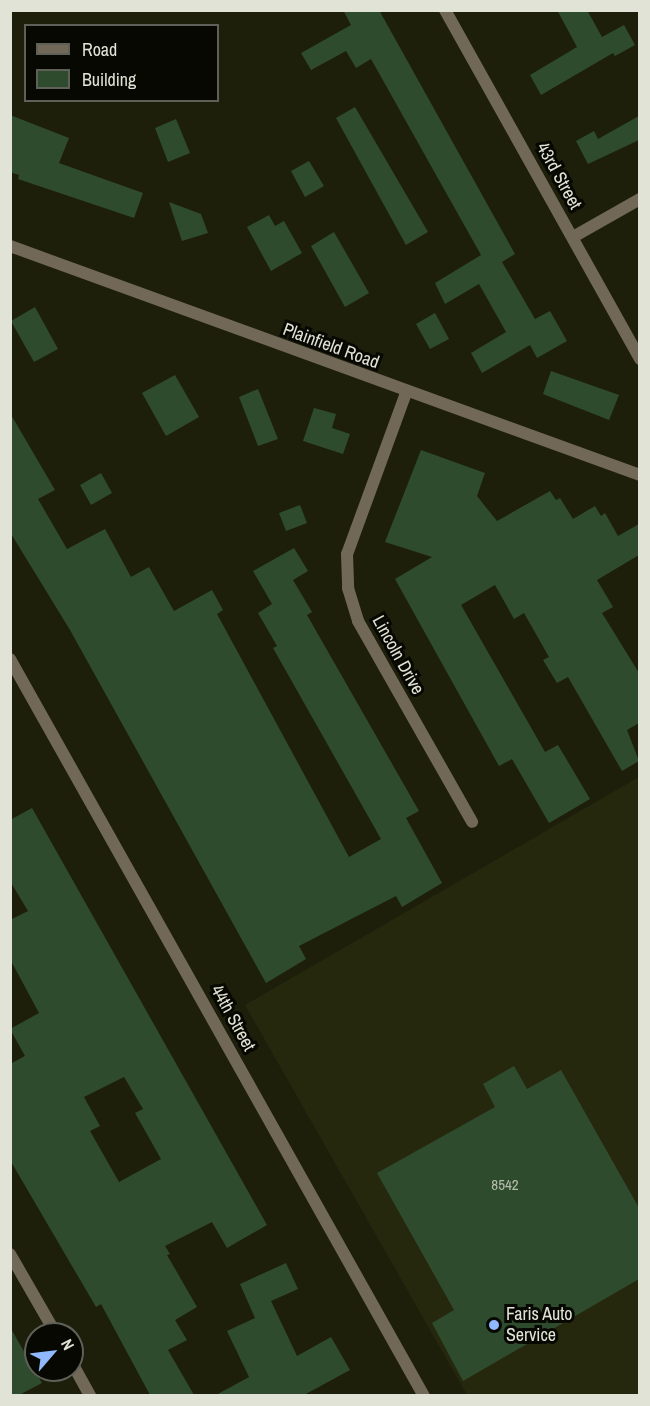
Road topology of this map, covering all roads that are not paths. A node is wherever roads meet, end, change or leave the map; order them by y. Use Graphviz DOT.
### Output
graph roads {
  1 [pos="445,10"];
  2 [pos="639,200"];
  3 [pos="573,237"];
  4 [pos="10,246"];
  5 [pos="639,359"];
  6 [pos="406,393"];
  7 [pos="639,475"];
  8 [pos="10,658"];
  9 [pos="472,822"];
  10 [pos="10,1254"];
  11 [pos="49,1322"];
  12 [pos="424,1395"];
  1 -- 3 [label="street, 43rd Street"];
  2 -- 3 [label="street"];
  3 -- 5 [label="street, 43rd Street"];
  4 -- 6 [label="street, Plainfield Road"];
  6 -- 7 [label="street, Plainfield Road"];
  6 -- 9 [label="street, Lincoln Drive"];
  8 -- 12 [label="street, 44th Street"];
  10 -- 11 [label="street"];
}
